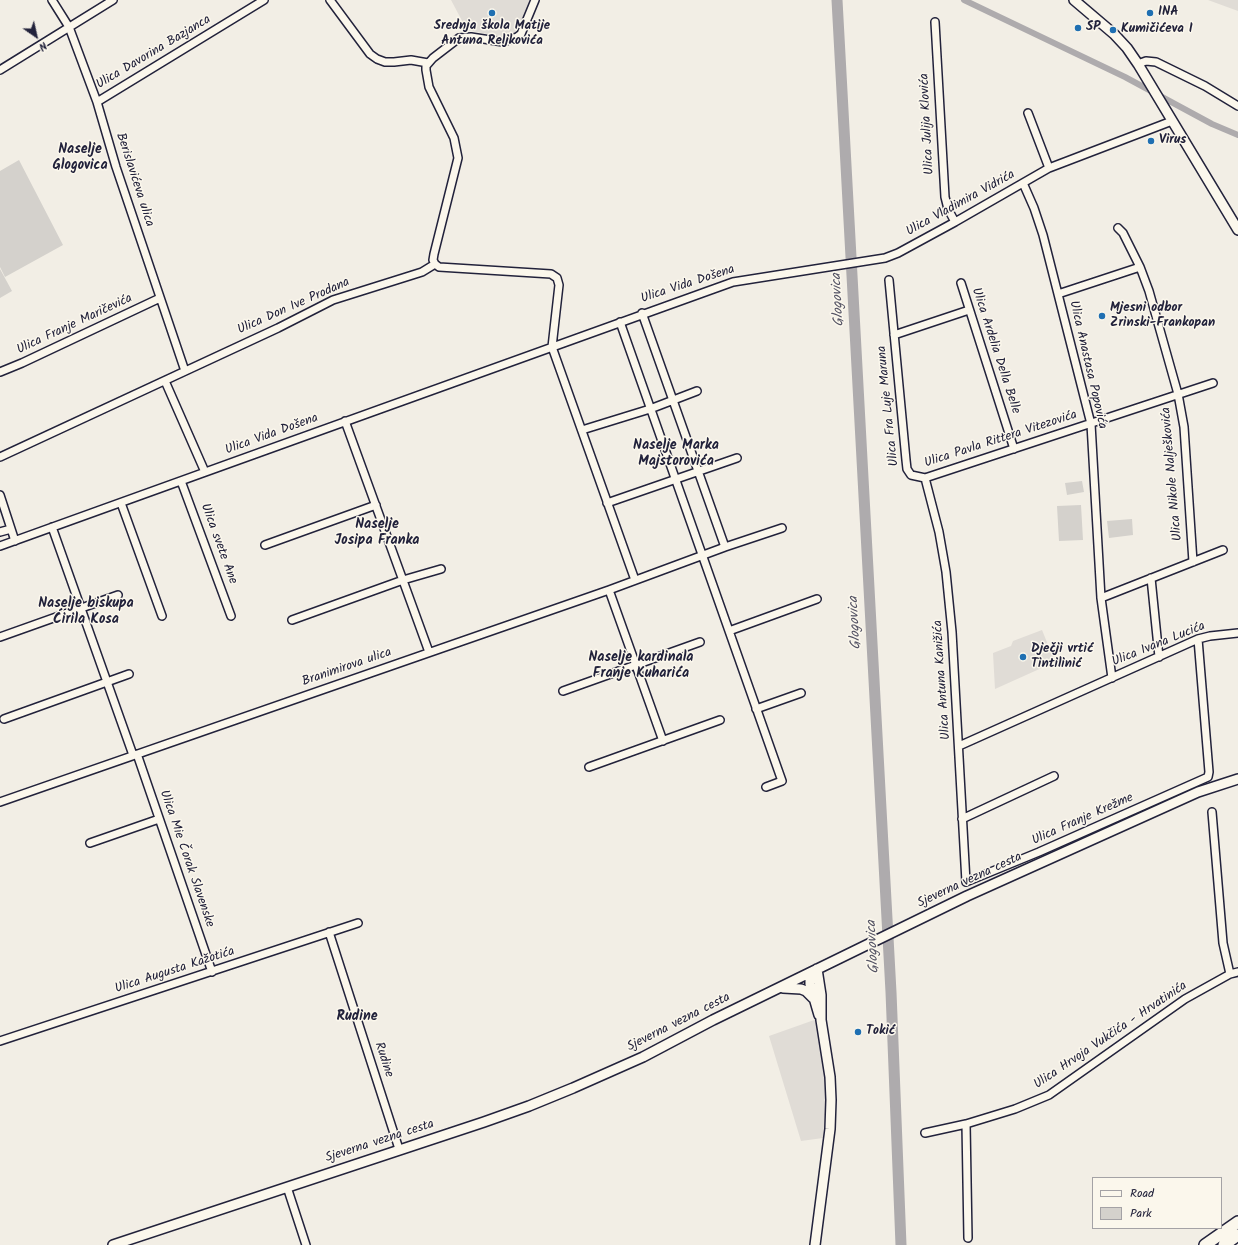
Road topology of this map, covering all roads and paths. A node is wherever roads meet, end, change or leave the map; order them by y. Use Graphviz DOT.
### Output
graph roads {
  1 [pos="52,0"];
  2 [pos="113,0"];
  3 [pos="264,0"];
  4 [pos="330,0"];
  5 [pos="535,0"];
  6 [pos="1074,0"];
  7 [pos="934,22"];
  8 [pos="69,27"];
  9 [pos="428,63"];
  10 [pos="1138,64"];
  11 [pos="0,70"];
  12 [pos="97,102"];
  13 [pos="1238,106"];
  14 [pos="1028,113"];
  15 [pos="1172,121"];
  16 [pos="1049,168"];
  17 [pos="1023,183"];
  18 [pos="955,222"];
  19 [pos="1118,228"];
  20 [pos="1238,230"];
  21 [pos="884,258"];
  22 [pos="435,264"];
  23 [pos="1140,267"];
  24 [pos="889,280"];
  25 [pos="961,283"];
  26 [pos="1058,294"];
  27 [pos="160,298"];
  28 [pos="969,310"];
  29 [pos="642,313"];
  30 [pos="620,322"];
  31 [pos="894,335"];
  32 [pos="552,347"];
  33 [pos="185,371"];
  34 [pos="0,372"];
  35 [pos="165,381"];
  36 [pos="1214,383"];
  37 [pos="697,391"];
  38 [pos="1178,394"];
  39 [pos="673,400"];
  40 [pos="650,409"];
  41 [pos="345,421"];
  42 [pos="1091,424"];
  43 [pos="582,430"];
  44 [pos="1014,449"];
  45 [pos="0,457"];
  46 [pos="737,458"];
  47 [pos="698,471"];
  48 [pos="205,472"];
  49 [pos="911,474"];
  50 [pos="925,478"];
  51 [pos="675,479"];
  52 [pos="182,481"];
  53 [pos="0,495"];
  54 [pos="121,503"];
  55 [pos="607,503"];
  56 [pos="376,505"];
  57 [pos="52,527"];
  58 [pos="782,528"];
  59 [pos="11,529"];
  60 [pos="0,532"];
  61 [pos="15,540"];
  62 [pos="264,545"];
  63 [pos="0,546"];
  64 [pos="725,547"];
  65 [pos="1223,550"];
  66 [pos="702,556"];
  67 [pos="1193,562"];
  68 [pos="441,569"];
  69 [pos="1150,578"];
  70 [pos="403,580"];
  71 [pos="635,580"];
  72 [pos="609,590"];
  73 [pos="118,595"];
  74 [pos="1102,598"];
  75 [pos="817,599"];
  76 [pos="80,608"];
  77 [pos="162,616"];
  78 [pos="231,616"];
  79 [pos="292,620"];
  80 [pos="729,631"];
  81 [pos="1238,633"];
  82 [pos="0,637"];
  83 [pos="1198,639"];
  84 [pos="700,642"];
  85 [pos="429,652"];
  86 [pos="1159,657"];
  87 [pos="636,665"];
  88 [pos="128,674"];
  89 [pos="1112,678"];
  90 [pos="107,682"];
  91 [pos="563,691"];
  92 [pos="801,693"];
  93 [pos="756,709"];
  94 [pos="4,719"];
  95 [pos="720,720"];
  96 [pos="662,741"];
  97 [pos="959,746"];
  98 [pos="135,755"];
  99 [pos="589,767"];
  100 [pos="1054,776"];
  101 [pos="1238,779"];
  102 [pos="766,787"];
  103 [pos="0,802"];
  104 [pos="1212,812"];
  105 [pos="159,819"];
  106 [pos="962,819"];
  107 [pos="90,843"];
  108 [pos="1039,852"];
  109 [pos="1043,862"];
  110 [pos="966,882"];
  111 [pos="358,923"];
  112 [pos="330,932"];
  113 [pos="814,971"];
  114 [pos="212,972"];
  115 [pos="1238,972"];
  116 [pos="1230,974"];
  117 [pos="777,988"];
  118 [pos="813,998"];
  119 [pos="821,1020"];
  120 [pos="0,1041"];
  121 [pos="966,1124"];
  122 [pos="925,1133"];
  123 [pos="399,1149"];
  124 [pos="287,1187"];
  125 [pos="1238,1222"];
  126 [pos="1238,1235"];
  127 [pos="968,1238"];
  128 [pos="113,1245"];
  129 [pos="306,1245"];
  130 [pos="815,1245"];
  131 [pos="1206,1245"];
  132 [pos="1224,1245"];
  1 -- 8 [label="street, Berislavićeva ulica"];
  2 -- 8 [label="street"];
  3 -- 12 [label="street, Ulica Davorina Bazjanca"];
  4 -- 9 [label="street"];
  5 -- 9 [label="street"];
  6 -- 10 [label="main road"];
  7 -- 18 [label="street, Ulica Julija Klovića"];
  8 -- 11 [label="street"];
  8 -- 12 [label="street, Berislavićeva ulica"];
  9 -- 22 [label="street"];
  10 -- 13 [label="street"];
  10 -- 15 [label="main road"];
  12 -- 27 [label="street, Berislavićeva ulica"];
  14 -- 16 [label="street"];
  15 -- 16 [label="street, Ulica Vladimira Vidrića"];
  15 -- 20 [label="main road"];
  16 -- 17 [label="street, Ulica Vladimira Vidrića"];
  17 -- 18 [label="street, Ulica Vladimira Vidrića"];
  17 -- 26 [label="street, Ulica Anastasa Popovića"];
  18 -- 21 [label="street, Ulica Vladimira Vidrića"];
  19 -- 23 [label="street, Ulica Nikole Nalješkovića"];
  21 -- 29 [label="street, Ulica Vida Došena"];
  22 -- 32 [label="street"];
  22 -- 33 [label="street, Ulica Don Ive Prodana"];
  23 -- 26 [label="street"];
  23 -- 38 [label="street, Ulica Nikole Nalješkovića"];
  24 -- 31 [label="street, Ulica Fra Luje Maruna"];
  25 -- 28 [label="street, Ulica Ardelia Della Belle"];
  26 -- 42 [label="street, Ulica Anastasa Popovića"];
  27 -- 33 [label="street, Berislavićeva ulica"];
  27 -- 34 [label="street, Ulica Franje Maričevića"];
  28 -- 31 [label="street, Ulica Fra Luje Maruna"];
  28 -- 44 [label="street, Ulica Ardelia Della Belle"];
  29 -- 30 [label="street, Ulica Vida Došena"];
  29 -- 39 [label="street"];
  30 -- 32 [label="street, Ulica Vida Došena"];
  30 -- 40 [label="street"];
  31 -- 49 [label="street, Ulica Fra Luje Maruna"];
  32 -- 41 [label="street, Ulica Vida Došena"];
  32 -- 43 [label="street"];
  33 -- 35 [label="street, Ulica Don Ive Prodana"];
  35 -- 45 [label="street, Ulica Don Ive Prodana"];
  35 -- 48 [label="street"];
  36 -- 38 [label="street, Ulica Pavla Rittera Vitezovića"];
  37 -- 39 [label="street"];
  38 -- 42 [label="street, Ulica Pavla Rittera Vitezovića"];
  38 -- 67 [label="street, Ulica Nikole Nalješkovića"];
  39 -- 40 [label="street"];
  39 -- 47 [label="street"];
  40 -- 43 [label="street"];
  40 -- 51 [label="street"];
  41 -- 48 [label="street, Ulica Vida Došena"];
  41 -- 56 [label="street"];
  42 -- 44 [label="street, Ulica Pavla Rittera Vitezovića"];
  42 -- 74 [label="street, Ulica Anastasa Popovića"];
  43 -- 55 [label="street"];
  44 -- 50 [label="street, Ulica Pavla Rittera Vitezovića"];
  46 -- 47 [label="street"];
  47 -- 51 [label="street"];
  47 -- 64 [label="street"];
  48 -- 52 [label="street, Ulica Vida Došena"];
  49 -- 50 [label="street, Ulica Pavla Rittera Vitezovića"];
  50 -- 97 [label="street, Ulica Antuna Kanižića"];
  51 -- 55 [label="street"];
  51 -- 66 [label="street"];
  52 -- 54 [label="street, Ulica Vida Došena"];
  52 -- 78 [label="street, Ulica svete Ane"];
  53 -- 59 [label="street"];
  54 -- 57 [label="street, Ulica Vida Došena"];
  54 -- 77 [label="street"];
  55 -- 71 [label="street"];
  56 -- 62 [label="street"];
  56 -- 70 [label="street"];
  57 -- 61 [label="street, Ulica Vida Došena"];
  57 -- 76 [label="street"];
  58 -- 64 [label="street, Branimirova ulica"];
  59 -- 60 [label="street"];
  59 -- 61 [label="street"];
  61 -- 63 [label="street, Ulica Vida Došena"];
  64 -- 66 [label="street, Branimirova ulica"];
  65 -- 67 [label="street"];
  66 -- 71 [label="street, Branimirova ulica"];
  66 -- 80 [label="street"];
  67 -- 69 [label="street"];
  68 -- 70 [label="street"];
  69 -- 74 [label="street"];
  69 -- 86 [label="street"];
  70 -- 79 [label="street"];
  70 -- 85 [label="street"];
  71 -- 72 [label="street, Branimirova ulica"];
  72 -- 85 [label="street, Branimirova ulica"];
  72 -- 87 [label="street"];
  73 -- 76 [label="street"];
  74 -- 89 [label="street, Ulica Anastasa Popovića"];
  75 -- 80 [label="street"];
  76 -- 82 [label="street"];
  76 -- 90 [label="street"];
  80 -- 93 [label="street"];
  81 -- 83 [label="street, Ulica Ivana Lucića"];
  83 -- 86 [label="street, Ulica Ivana Lucića"];
  83 -- 108 [label="street, Ulica Franje Krežme"];
  84 -- 87 [label="street"];
  85 -- 98 [label="street, Branimirova ulica"];
  86 -- 89 [label="street, Ulica Ivana Lucića"];
  87 -- 91 [label="street"];
  87 -- 96 [label="street"];
  88 -- 90 [label="street"];
  89 -- 97 [label="street, Ulica Ivana Lucića"];
  90 -- 94 [label="street"];
  90 -- 98 [label="street"];
  92 -- 93 [label="street"];
  93 -- 102 [label="street"];
  95 -- 96 [label="street"];
  96 -- 99 [label="street"];
  97 -- 106 [label="street, Ulica Antuna Kanižića"];
  98 -- 103 [label="street, Branimirova ulica"];
  98 -- 105 [label="street, Ulica Mie Čorak Slavenske"];
  100 -- 106 [label="street"];
  101 -- 109 [label="main road, Sjeverna vezna cesta"];
  104 -- 116 [label="street"];
  105 -- 107 [label="street"];
  105 -- 114 [label="street, Ulica Mie Čorak Slavenske"];
  106 -- 110 [label="street, Ulica Antuna Kanižića"];
  108 -- 109 [label="street"];
  108 -- 110 [label="street, Ulica Franje Krežme"];
  109 -- 113 [label="main road, Sjeverna vezna cesta"];
  111 -- 112 [label="street, Ulica Augusta Kažotića"];
  112 -- 114 [label="street, Ulica Augusta Kažotića"];
  112 -- 123 [label="street, Rudine"];
  113 -- 117 [label="main road, Sjeverna vezna cesta"];
  113 -- 118 [label="main road"];
  113 -- 119 [label="main road"];
  114 -- 120 [label="street, Ulica Augusta Kažotića"];
  115 -- 116 [label="street, Ulica Hrvoja Vukčića - Hrvatinića"];
  116 -- 121 [label="street, Ulica Hrvoja Vukčića - Hrvatinića"];
  117 -- 118 [label="main road"];
  117 -- 123 [label="main road, Sjeverna vezna cesta"];
  118 -- 119 [label="main road"];
  119 -- 130 [label="main road"];
  121 -- 122 [label="street, Ulica Hrvoja Vukčića - Hrvatinića"];
  121 -- 127 [label="street"];
  123 -- 124 [label="main road, Sjeverna vezna cesta"];
  124 -- 128 [label="main road, Sjeverna vezna cesta"];
  124 -- 129 [label="street"];
  125 -- 131 [label="highway"];
  126 -- 132 [label="highway"];
}
